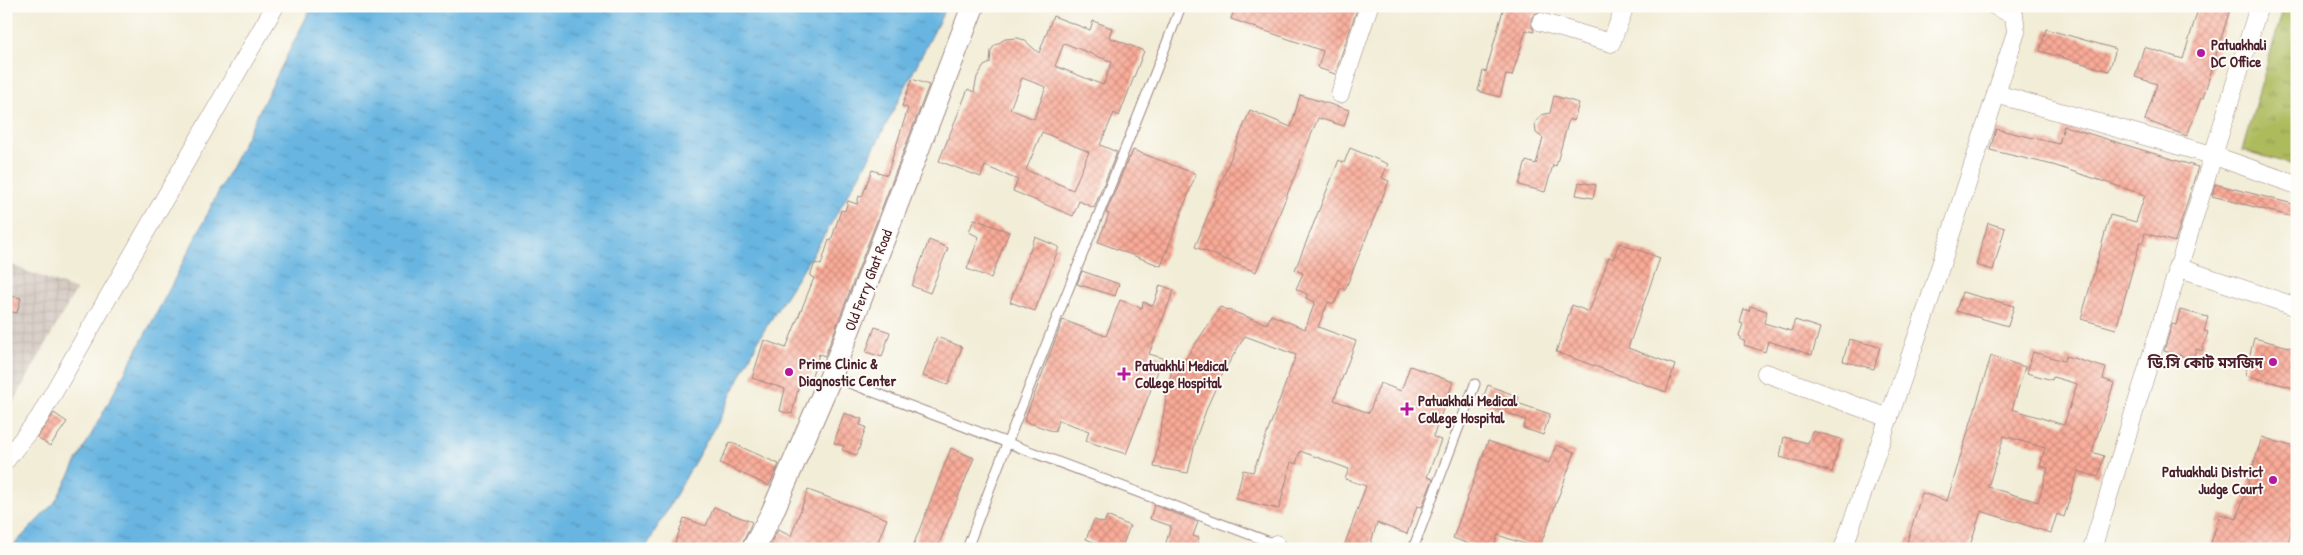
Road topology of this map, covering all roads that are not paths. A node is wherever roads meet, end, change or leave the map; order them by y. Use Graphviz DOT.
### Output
graph roads {
  1 [pos="275,6"];
  2 [pos="973,6"];
  3 [pos="1181,6"];
  4 [pos="1370,6"];
  5 [pos="1625,6"];
  6 [pos="1995,6"];
  7 [pos="2259,6"];
  8 [pos="1541,22"];
  9 [pos="1340,94"];
  10 [pos="1996,94"];
  11 [pos="2212,156"];
  12 [pos="2297,185"];
  13 [pos="2178,267"];
  14 [pos="2297,307"];
  15 [pos="1766,373"];
  16 [pos="831,376"];
  17 [pos="1474,384"];
  18 [pos="1889,418"];
  19 [pos="1006,442"];
  20 [pos="6,460"];
  21 [pos="1279,547"];
  22 [pos="753,549"];
  23 [pos="967,549"];
  24 [pos="1413,549"];
  25 [pos="1843,549"];
  26 [pos="2092,549"];
  1 -- 20 [label="street"];
  2 -- 16 [label="street, Old Ferry Ghat Road"];
  3 -- 19 [label="lane"];
  4 -- 9 [label="street"];
  5 -- 8 [label="street"];
  6 -- 10 [label="street"];
  7 -- 11 [label="street"];
  10 -- 11 [label="street"];
  10 -- 18 [label="street"];
  11 -- 12 [label="street"];
  11 -- 13 [label="street"];
  13 -- 14 [label="street"];
  13 -- 26 [label="street"];
  15 -- 18 [label="street"];
  16 -- 19 [label="lane"];
  16 -- 22 [label="street, Old Ferry Ghat Road"];
  17 -- 24 [label="lane"];
  18 -- 25 [label="street"];
  19 -- 21 [label="lane"];
  19 -- 23 [label="lane"];
}
